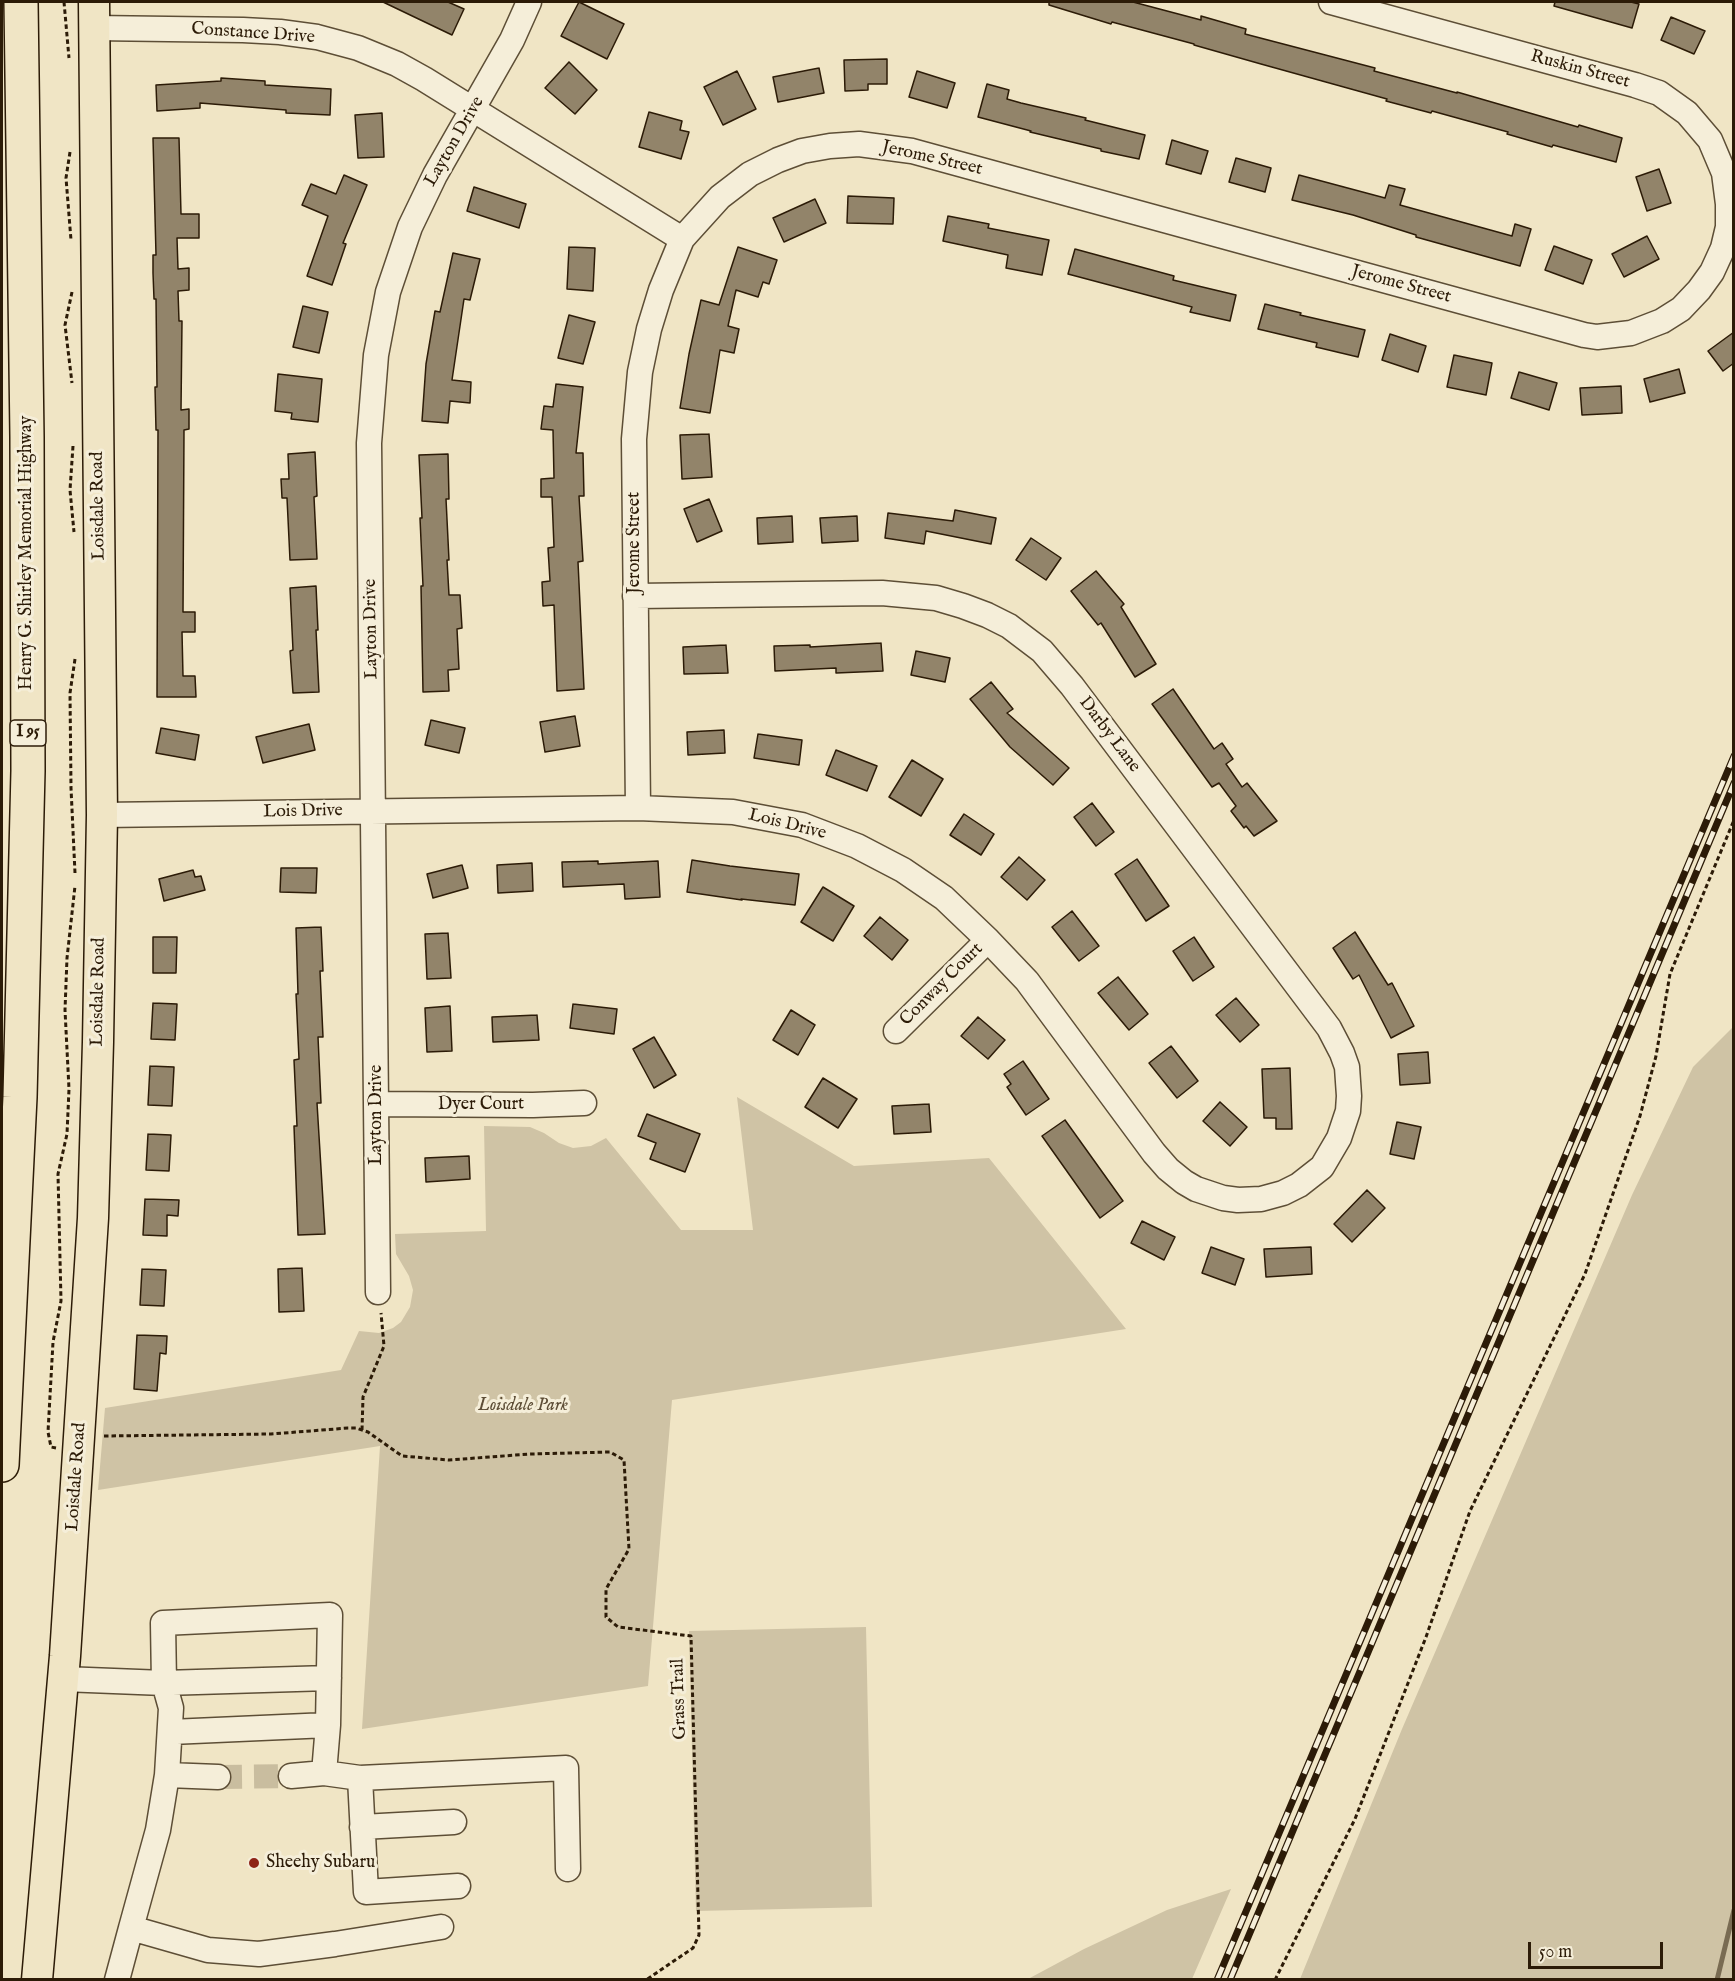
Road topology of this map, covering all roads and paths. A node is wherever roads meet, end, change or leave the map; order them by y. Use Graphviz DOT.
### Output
graph roads {
  1 [pos="21,2"];
  2 [pos="64,2"];
  3 [pos="529,2"];
  4 [pos="1331,2"];
  5 [pos="94,15"];
  6 [pos="69,61"];
  7 [pos="474,109"];
  8 [pos="71,148"];
  9 [pos="682,239"];
  10 [pos="1724,242"];
  11 [pos="72,245"];
  12 [pos="73,286"];
  13 [pos="74,393"];
  14 [pos="74,438"];
  15 [pos="74,535"];
  16 [pos="635,596"];
  17 [pos="76,649"];
  18 [pos="638,808"];
  19 [pos="374,811"];
  20 [pos="102,814"];
  21 [pos="1734,820"];
  22 [pos="988,940"];
  23 [pos="896,1031"];
  24 [pos="584,1103"];
  25 [pos="377,1104"];
  26 [pos="1313,1175"];
  27 [pos="378,1292"];
  28 [pos="362,1430"];
  29 [pos="79,1443"];
  30 [pos="2,1465"];
  31 [pos="329,1678"];
  32 [pos="63,1679"];
  33 [pos="165,1683"];
  34 [pos="328,1725"];
  35 [pos="171,1732"];
  36 [pos="324,1773"];
  37 [pos="167,1775"];
  38 [pos="291,1776"];
  39 [pos="218,1777"];
  40 [pos="360,1778"];
  41 [pos="454,1822"];
  42 [pos="362,1827"];
  43 [pos="568,1869"];
  44 [pos="458,1886"];
  45 [pos="441,1927"];
  46 [pos="130,1928"];
  47 [pos="37,1980"];
  48 [pos="117,1980"];
  49 [pos="646,1980"];
  50 [pos="1275,1980"];
  1 -- 30 [label="highway, Henry G. Shirley Memorial Highway / I 95"];
  2 -- 6 [label="path"];
  3 -- 7 [label="street, Layton Drive"];
  4 -- 10 [label="street, Ruskin Street"];
  5 -- 7 [label="street, Constance Drive"];
  5 -- 20 [label="main road, Loisdale Road"];
  7 -- 9 [label="street, Constance Drive"];
  7 -- 19 [label="street, Layton Drive"];
  8 -- 11 [label="path"];
  9 -- 10 [label="street, Jerome Street"];
  9 -- 16 [label="street, Jerome Street"];
  12 -- 13 [label="path"];
  14 -- 15 [label="path"];
  16 -- 18 [label="street, Jerome Street"];
  16 -- 26 [label="street, Darby Lane"];
  17 -- 29 [label="path"];
  18 -- 19 [label="street, Lois Drive"];
  18 -- 22 [label="street, Lois Drive"];
  19 -- 20 [label="street, Lois Drive"];
  19 -- 25 [label="street, Layton Drive"];
  20 -- 29 [label="main road, Loisdale Road"];
  21 -- 50 [label="path"];
  22 -- 23 [label="street, Conway Court"];
  22 -- 26 [label="street, Lois Drive"];
  24 -- 25 [label="street, Dyer Court"];
  25 -- 27 [label="street, Layton Drive"];
  27 -- 28 [label="path"];
  28 -- 29 [label="path"];
  28 -- 49 [label="path, Grass Trail"];
  29 -- 32 [label="main road, Loisdale Road"];
  31 -- 33 [label="street"];
  31 -- 33 [label="street"];
  31 -- 34 [label="street"];
  32 -- 33 [label="street"];
  32 -- 47 [label="main road, Loisdale Road"];
  33 -- 35 [label="street"];
  34 -- 35 [label="street"];
  34 -- 36 [label="street"];
  35 -- 37 [label="street"];
  36 -- 38 [label="street"];
  36 -- 40 [label="street"];
  37 -- 39 [label="street"];
  37 -- 46 [label="street"];
  40 -- 42 [label="street"];
  40 -- 43 [label="street"];
  41 -- 42 [label="street"];
  42 -- 44 [label="street"];
  45 -- 46 [label="street"];
  46 -- 48 [label="street"];
}
